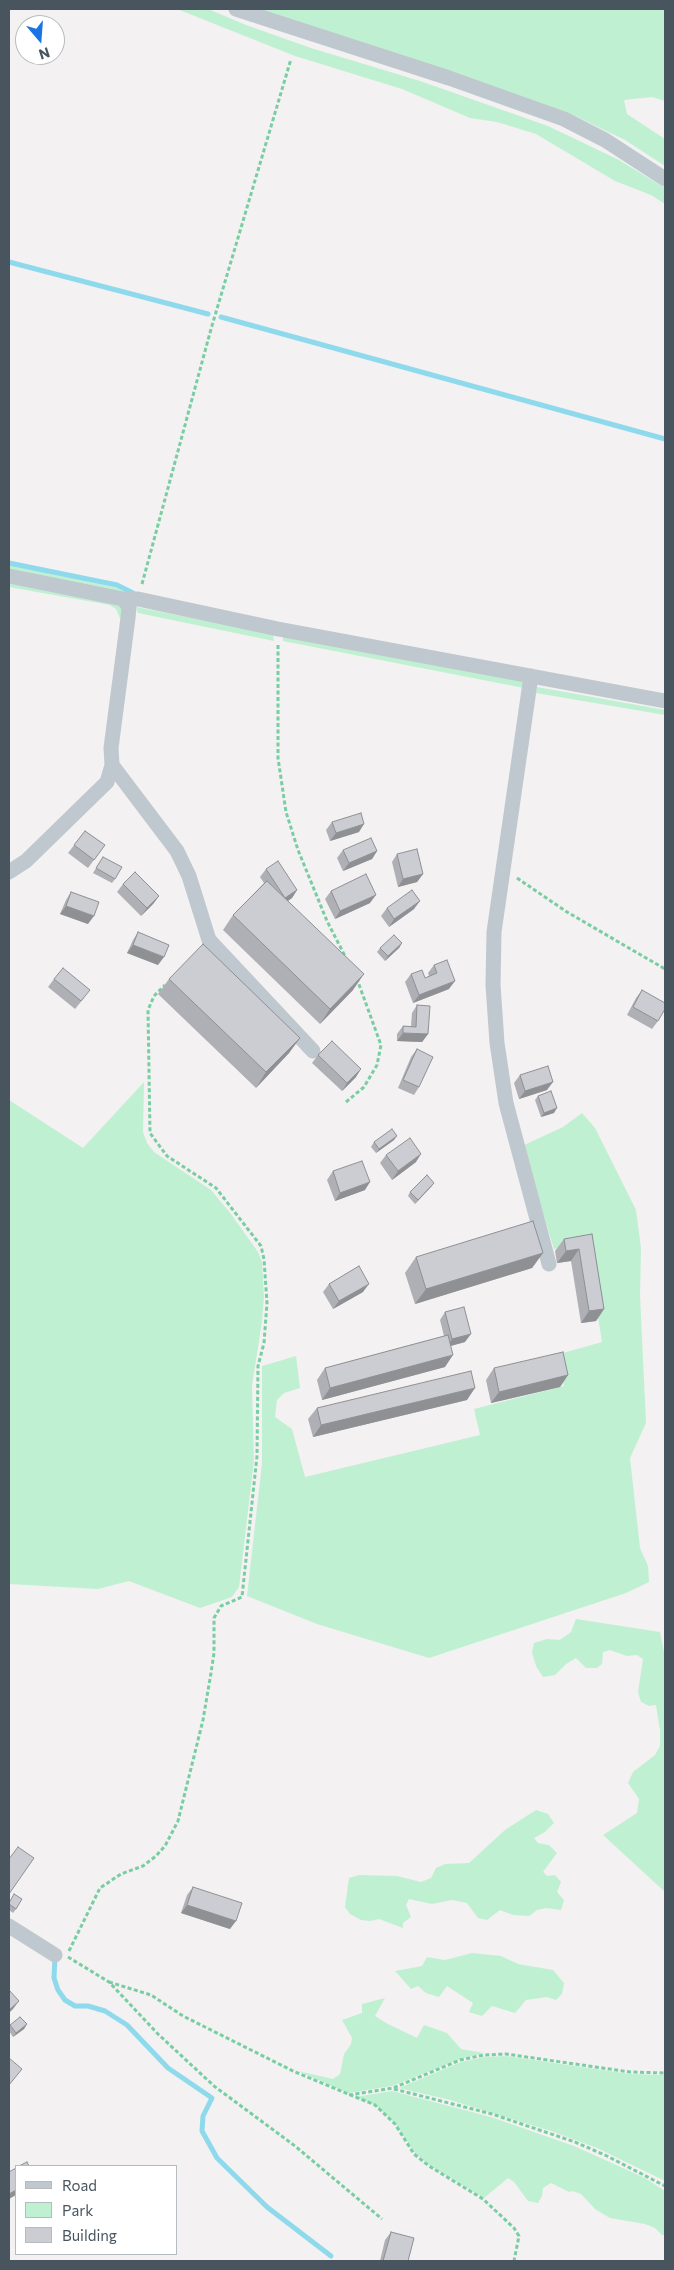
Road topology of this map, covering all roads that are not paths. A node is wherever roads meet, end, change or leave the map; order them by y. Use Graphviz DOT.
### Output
graph roads {
  1 [pos="236,9"];
  2 [pos="665,179"];
  3 [pos="9,576"];
  4 [pos="123,599"];
  5 [pos="531,676"];
  6 [pos="665,701"];
  7 [pos="112,765"];
  8 [pos="9,872"];
  9 [pos="312,1051"];
  10 [pos="549,1264"];
  11 [pos="9,1926"];
  12 [pos="60,1956"];
  1 -- 2 [label="street"];
  3 -- 4 [label="street"];
  4 -- 5 [label="street"];
  4 -- 7 [label="street"];
  5 -- 6 [label="street"];
  5 -- 10 [label="street"];
  7 -- 8 [label="street"];
  7 -- 9 [label="street"];
  11 -- 12 [label="street"];
}
